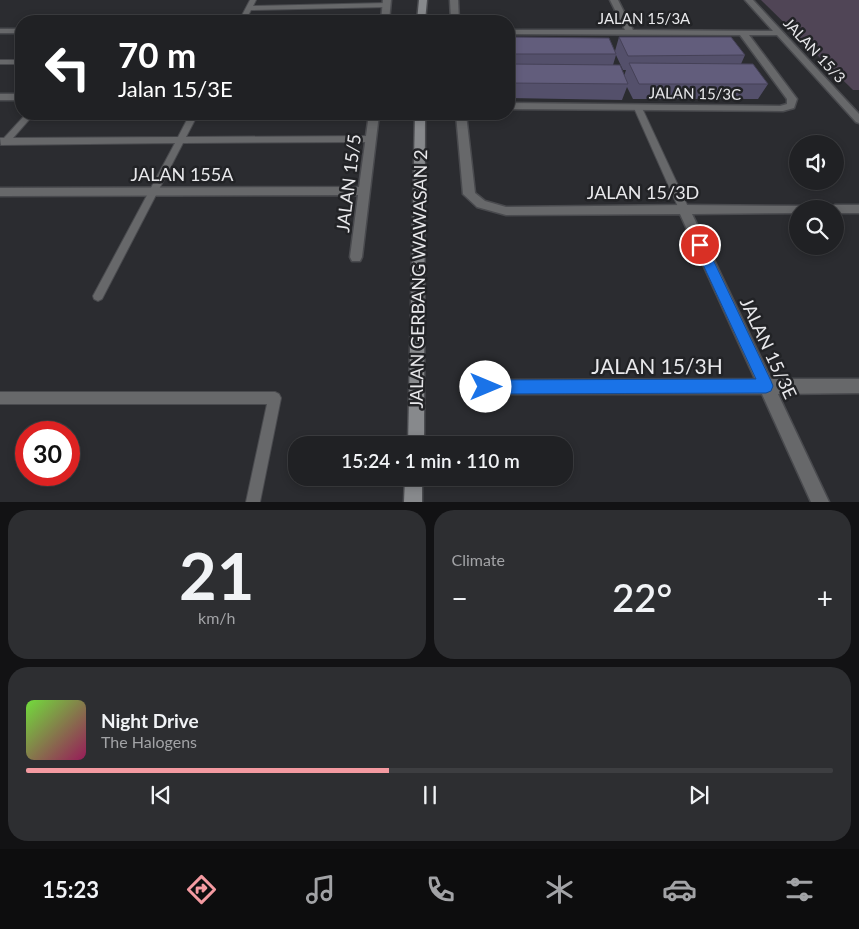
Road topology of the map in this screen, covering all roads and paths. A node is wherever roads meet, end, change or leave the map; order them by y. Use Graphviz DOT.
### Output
graph roads {
  1 [pos="253,0"];
  2 [pos="423,0"];
  3 [pos="454,0"];
  4 [pos="614,0"];
  5 [pos="749,0"];
  6 [pos="387,3"];
  7 [pos="249,8"];
  8 [pos="245,15"];
  9 [pos="422,15"];
  10 [pos="455,15"];
  11 [pos="15,31"];
  12 [pos="0,32"];
  13 [pos="515,32"];
  14 [pos="630,32"];
  15 [pos="742,32"];
  16 [pos="778,33"];
  17 [pos="0,62"];
  18 [pos="15,62"];
  19 [pos="0,97"];
  20 [pos="15,98"];
  21 [pos="515,106"];
  22 [pos="638,108"];
  23 [pos="24,120"];
  24 [pos="191,120"];
  25 [pos="373,120"];
  26 [pos="420,120"];
  27 [pos="462,120"];
  28 [pos="859,120"];
  29 [pos="371,139"];
  30 [pos="180,140"];
  31 [pos="2,143"];
  32 [pos="0,192"];
  33 [pos="152,192"];
  34 [pos="364,192"];
  35 [pos="684,209"];
  36 [pos="789,209"];
  37 [pos="844,210"];
  38 [pos="859,210"];
  39 [pos="356,257"];
  40 [pos="98,296"];
  41 [pos="766,386"];
  42 [pos="859,386"];
  43 [pos="486,387"];
  44 [pos="0,398"];
  45 [pos="416,436"];
  46 [pos="414,486"];
  47 [pos="253,502"];
  48 [pos="413,502"];
  49 [pos="820,502"];
  1 -- 7 [label="lane"];
  2 -- 9 [label="street"];
  3 -- 10 [label="street"];
  4 -- 14 [label="street"];
  5 -- 16 [label="street, JALAN 15/3"];
  6 -- 7 [label="lane"];
  7 -- 8 [label="lane"];
  11 -- 12 [label="street"];
  13 -- 14 [label="street, JALAN 15/3A"];
  14 -- 15 [label="street, JALAN 15/3A"];
  15 -- 16 [label="street, JALAN 15/3A"];
  15 -- 22 [label="street, JALAN 15/3C"];
  16 -- 28 [label="street, JALAN 15/3"];
  17 -- 18 [label="lane"];
  19 -- 20 [label="street"];
  21 -- 22 [label="street, JALAN 15/3C"];
  22 -- 35 [label="lane"];
  23 -- 31 [label="lane"];
  24 -- 30 [label="lane"];
  25 -- 29 [label="street, JALAN 15/5"];
  26 -- 45 [label="street, JALAN GERBANG WAWASAN 2"];
  27 -- 35 [label="street, JALAN 15/3D"];
  29 -- 30 [label="lane"];
  29 -- 34 [label="street, JALAN 15/5"];
  30 -- 31 [label="lane"];
  30 -- 33 [label="lane"];
  32 -- 33 [label="street, JALAN 155A"];
  33 -- 34 [label="street, JALAN 155A"];
  33 -- 40 [label="lane"];
  34 -- 39 [label="street, JALAN 15/5"];
  35 -- 36 [label="street, JALAN 15/3D"];
  35 -- 41 [label="street, JALAN 15/3E"];
  37 -- 38 [label="street"];
  41 -- 42 [label="street, JALAN 15/3H"];
  41 -- 43 [label="street, JALAN 15/3H"];
  41 -- 49 [label="street, JALAN 15/3E"];
  44 -- 47 [label="lane"];
  46 -- 48 [label="street"];
}
